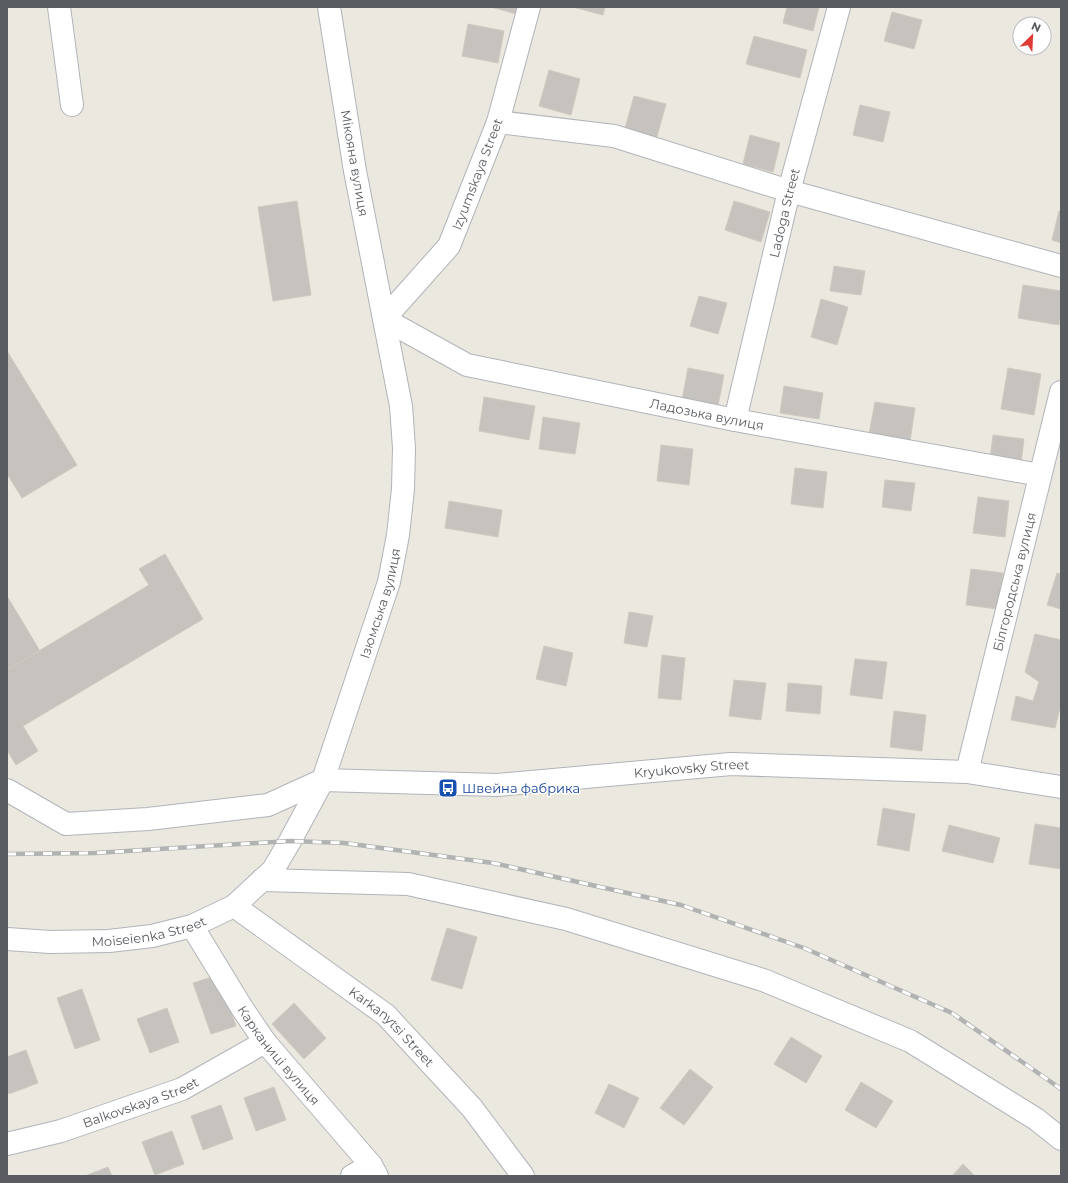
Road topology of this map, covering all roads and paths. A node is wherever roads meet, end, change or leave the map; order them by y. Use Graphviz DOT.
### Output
graph roads {
  1 [pos="59,7"];
  2 [pos="328,7"];
  3 [pos="529,7"];
  4 [pos="840,7"];
  5 [pos="72,105"];
  6 [pos="498,122"];
  7 [pos="789,192"];
  8 [pos="1061,266"];
  9 [pos="384,319"];
  10 [pos="1061,392"];
  11 [pos="735,420"];
  12 [pos="1040,475"];
  13 [pos="967,772"];
  14 [pos="322,780"];
  15 [pos="1061,787"];
  16 [pos="7,790"];
  17 [pos="268,875"];
  18 [pos="234,906"];
  19 [pos="192,926"];
  20 [pos="7,939"];
  21 [pos="265,1042"];
  22 [pos="1061,1139"];
  23 [pos="7,1144"];
  24 [pos="374,1170"];
  25 [pos="352,1176"];
  26 [pos="523,1176"];
  1 -- 5 [label="street"];
  2 -- 9 [label="street, Мікояна вулиця"];
  3 -- 6 [label="street, Izyumskaya Street"];
  4 -- 7 [label="street, Ladoga Street"];
  6 -- 7 [label="street"];
  6 -- 9 [label="street, Izyumskaya Street"];
  7 -- 8 [label="street"];
  7 -- 11 [label="street, Ladoga Street"];
  9 -- 11 [label="street, Ладозька вулиця"];
  9 -- 14 [label="street, Ізюмська вулиця"];
  10 -- 12 [label="street, Білгородська вулиця"];
  11 -- 12 [label="street, Ладозька вулиця"];
  12 -- 13 [label="street, Білгородська вулиця"];
  13 -- 14 [label="street, Kryukovsky Street"];
  13 -- 15 [label="street, Kryukovsky Street"];
  14 -- 16 [label="street"];
  14 -- 17 [label="street, Ізюмська вулиця"];
  17 -- 18 [label="street, Moiseienka Street"];
  17 -- 22 [label="street"];
  18 -- 19 [label="street, Moiseienka Street"];
  18 -- 26 [label="street, Karkanytsi Street"];
  19 -- 20 [label="street, Moiseienka Street"];
  19 -- 21 [label="street, Карканиці вулиця"];
  21 -- 23 [label="street, Balkovskaya Street"];
  21 -- 24 [label="street, Карканиці вулиця"];
  24 -- 25 [label="street"];
}
